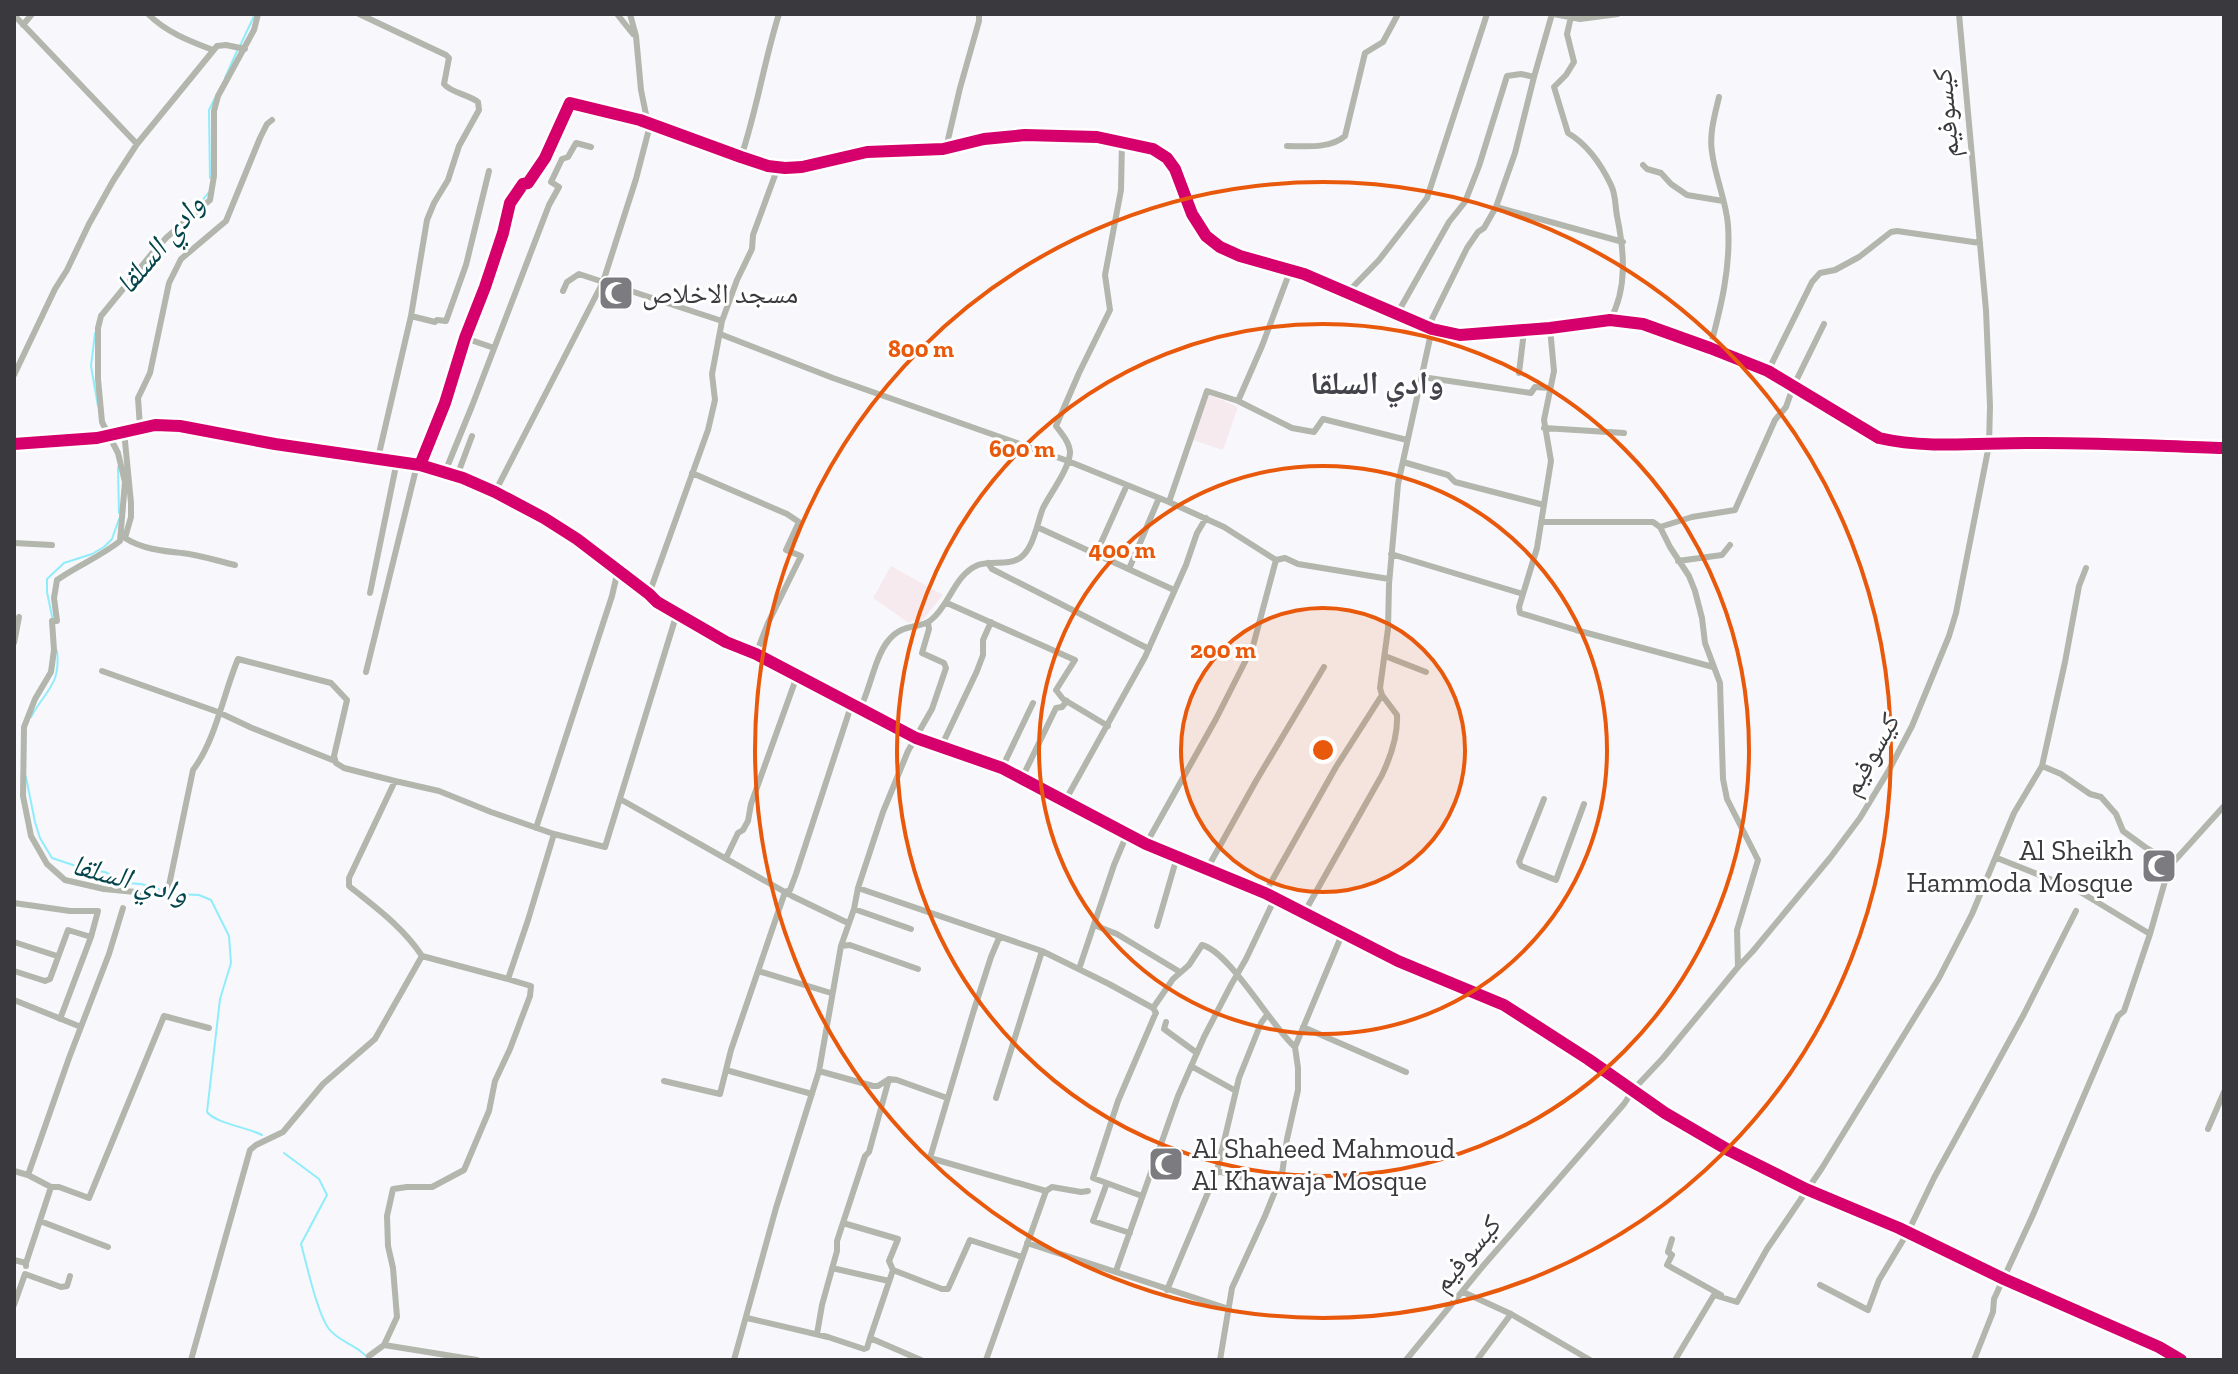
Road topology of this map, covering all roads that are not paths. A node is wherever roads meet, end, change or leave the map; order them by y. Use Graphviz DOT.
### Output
graph roads {
  1 [pos="32,14"];
  2 [pos="148,14"];
  3 [pos="258,14"];
  4 [pos="359,14"];
  5 [pos="617,14"];
  6 [pos="630,14"];
  7 [pos="779,14"];
  8 [pos="979,14"];
  9 [pos="1398,14"];
  10 [pos="1487,14"];
  11 [pos="1553,14"];
  12 [pos="1618,14"];
  13 [pos="1959,14"];
  14 [pos="14,15"];
  15 [pos="1571,17"];
  16 [pos="23,25"];
  17 [pos="636,36"];
  18 [pos="245,49"];
  19 [pos="213,50"];
  20 [pos="1534,77"];
  21 [pos="1719,97"];
  22 [pos="272,120"];
  23 [pos="648,123"];
  24 [pos="1122,141"];
  25 [pos="137,144"];
  26 [pos="1287,146"];
  27 [pos="591,147"];
  28 [pos="946,148"];
  29 [pos="741,157"];
  30 [pos="1643,165"];
  31 [pos="778,167"];
  32 [pos="489,171"];
  33 [pos="1723,201"];
  34 [pos="1496,207"];
  35 [pos="1623,242"];
  36 [pos="1980,243"];
  37 [pos="1290,271"];
  38 [pos="603,282"];
  39 [pos="563,291"];
  40 [pos="1347,293"];
  41 [pos="1397,314"];
  42 [pos="411,316"];
  43 [pos="1610,320"];
  44 [pos="722,321"];
  45 [pos="1824,324"];
  46 [pos="1430,328"];
  47 [pos="1550,328"];
  48 [pos="1524,331"];
  49 [pos="720,334"];
  50 [pos="465,338"];
  51 [pos="494,348"];
  52 [pos="1710,348"];
  53 [pos="1768,371"];
  54 [pos="1519,373"];
  55 [pos="14,375"];
  56 [pos="1422,377"];
  57 [pos="1793,387"];
  58 [pos="1549,388"];
  59 [pos="1238,401"];
  60 [pos="140,427"];
  61 [pos="1544,428"];
  62 [pos="124,431"];
  63 [pos="1624,433"];
  64 [pos="108,435"];
  65 [pos="472,436"];
  66 [pos="1407,440"];
  67 [pos="14,444"];
  68 [pos="1989,445"];
  69 [pos="2224,448"];
  70 [pos="378,458"];
  71 [pos="397,461"];
  72 [pos="1068,461"];
  73 [pos="1403,462"];
  74 [pos="418,465"];
  75 [pos="445,472"];
  76 [pos="692,473"];
  77 [pos="457,476"];
  78 [pos="1127,485"];
  79 [pos="495,492"];
  80 [pos="1159,498"];
  81 [pos="1169,502"];
  82 [pos="1544,505"];
  83 [pos="1206,518"];
  84 [pos="1541,522"];
  85 [pos="1037,527"];
  86 [pos="1660,527"];
  87 [pos="14,543"];
  88 [pos="52,545"];
  89 [pos="1730,545"];
  90 [pos="1096,554"];
  91 [pos="1391,554"];
  92 [pos="1276,560"];
  93 [pos="1678,561"];
  94 [pos="988,563"];
  95 [pos="235,565"];
  96 [pos="2086,568"];
  97 [pos="1129,569"];
  98 [pos="618,570"];
  99 [pos="1389,579"];
  100 [pos="1174,590"];
  101 [pos="370,593"];
  102 [pos="649,594"];
  103 [pos="1523,594"];
  104 [pos="947,603"];
  105 [pos="677,613"];
  106 [pos="19,617"];
  107 [pos="991,622"];
  108 [pos="928,623"];
  109 [pos="14,643"];
  110 [pos="1149,649"];
  111 [pos="756,654"];
  112 [pos="1385,656"];
  113 [pos="1324,667"];
  114 [pos="1713,667"];
  115 [pos="102,671"];
  116 [pos="366,672"];
  117 [pos="1426,672"];
  118 [pos="797,676"];
  119 [pos="1382,695"];
  120 [pos="1067,701"];
  121 [pos="852,703"];
  122 [pos="1033,703"];
  123 [pos="860,709"];
  124 [pos="218,712"];
  125 [pos="1108,726"];
  126 [pos="916,738"];
  127 [pos="941,747"];
  128 [pos="335,761"];
  129 [pos="2042,766"];
  130 [pos="1002,768"];
  131 [pos="1022,778"];
  132 [pos="395,781"];
  133 [pos="620,799"];
  134 [pos="1544,799"];
  135 [pos="1065,801"];
  136 [pos="1584,804"];
  137 [pos="2224,806"];
  138 [pos="536,828"];
  139 [pos="554,834"];
  140 [pos="1127,834"];
  141 [pos="1146,844"];
  142 [pos="1177,857"];
  143 [pos="726,858"];
  144 [pos="1997,858"];
  145 [pos="2172,863"];
  146 [pos="1207,869"];
  147 [pos="858,888"];
  148 [pos="785,892"];
  149 [pos="1265,893"];
  150 [pos="1275,898"];
  151 [pos="14,903"];
  152 [pos="123,908"];
  153 [pos="854,909"];
  154 [pos="2076,911"];
  155 [pos="1304,913"];
  156 [pos="848,923"];
  157 [pos="1094,925"];
  158 [pos="1157,926"];
  159 [pos="911,929"];
  160 [pos="1343,932"];
  161 [pos="2150,934"];
  162 [pos="91,937"];
  163 [pos="999,938"];
  164 [pos="14,942"];
  165 [pos="841,946"];
  166 [pos="1042,951"];
  167 [pos="57,956"];
  168 [pos="422,956"];
  169 [pos="1738,967"];
  170 [pos="918,969"];
  171 [pos="1079,969"];
  172 [pos="14,971"];
  173 [pos="758,971"];
  174 [pos="1180,972"];
  175 [pos="1236,976"];
  176 [pos="508,979"];
  177 [pos="831,993"];
  178 [pos="14,1000"];
  179 [pos="1153,1008"];
  180 [pos="1267,1015"];
  181 [pos="60,1019"];
  182 [pos="1166,1022"];
  183 [pos="81,1027"];
  184 [pos="1303,1027"];
  185 [pos="209,1028"];
  186 [pos="1295,1047"];
  187 [pos="1197,1053"];
  188 [pos="1191,1066"];
  189 [pos="726,1070"];
  190 [pos="819,1071"];
  191 [pos="1406,1072"];
  192 [pos="889,1079"];
  193 [pos="664,1081"];
  194 [pos="1633,1090"];
  195 [pos="1236,1091"];
  196 [pos="2224,1092"];
  197 [pos="812,1094"];
  198 [pos="947,1098"];
  199 [pos="996,1098"];
  200 [pos="2208,1129"];
  201 [pos="14,1171"];
  202 [pos="1217,1171"];
  203 [pos="28,1175"];
  204 [pos="1107,1183"];
  205 [pos="1277,1186"];
  206 [pos="51,1187"];
  207 [pos="1806,1189"];
  208 [pos="1046,1191"];
  209 [pos="1088,1191"];
  210 [pos="1142,1196"];
  211 [pos="40,1221"];
  212 [pos="843,1223"];
  213 [pos="1908,1232"];
  214 [pos="1130,1233"];
  215 [pos="1672,1239"];
  216 [pos="1027,1243"];
  217 [pos="108,1247"];
  218 [pos="1022,1257"];
  219 [pos="14,1260"];
  220 [pos="26,1263"];
  221 [pos="832,1268"];
  222 [pos="893,1270"];
  223 [pos="1116,1271"];
  224 [pos="25,1274"];
  225 [pos="70,1276"];
  226 [pos="2004,1279"];
  227 [pos="889,1281"];
  228 [pos="1820,1285"];
  229 [pos="1167,1290"];
  230 [pos="1463,1292"];
  231 [pos="1728,1298"];
  232 [pos="14,1305"];
  233 [pos="1229,1309"];
  234 [pos="1511,1314"];
  235 [pos="747,1318"];
  236 [pos="817,1334"];
  237 [pos="870,1338"];
  238 [pos="384,1345"];
  239 [pos="369,1356"];
  240 [pos="191,1360"];
  241 [pos="477,1360"];
  242 [pos="734,1360"];
  243 [pos="921,1360"];
  244 [pos="986,1360"];
  245 [pos="1220,1360"];
  246 [pos="1406,1360"];
  247 [pos="1477,1360"];
  248 [pos="1590,1360"];
  249 [pos="1675,1360"];
  250 [pos="1974,1360"];
  251 [pos="2180,1360"];
  1 -- 16 [label="street"];
  2 -- 19 [label="street"];
  3 -- 18 [label="street"];
  4 -- 42 [label="street"];
  5 -- 17 [label="street"];
  6 -- 17 [label="street"];
  7 -- 29 [label="street"];
  8 -- 28 [label="street"];
  9 -- 26 [label="street"];
  10 -- 40 [label="street"];
  11 -- 15 [label="street"];
  11 -- 20 [label="street"];
  12 -- 15 [label="street"];
  13 -- 36 [label="street, كيسوفيم"];
  14 -- 16 [label="street"];
  15 -- 35 [label="street"];
  16 -- 25 [label="street"];
  17 -- 23 [label="street"];
  18 -- 19 [label="street"];
  18 -- 64 [label="street"];
  19 -- 25 [label="street"];
  20 -- 34 [label="street"];
  20 -- 41 [label="street"];
  21 -- 33 [label="street"];
  22 -- 60 [label="street"];
  23 -- 29 [label="street"];
  23 -- 38 [label="street"];
  23 -- 50 [label="street"];
  24 -- 28 [label="street"];
  24 -- 37 [label="street"];
  24 -- 72 [label="street"];
  25 -- 55 [label="street"];
  27 -- 51 [label="street"];
  28 -- 31 [label="street"];
  29 -- 31 [label="street"];
  30 -- 33 [label="street"];
  31 -- 44 [label="street"];
  32 -- 42 [label="street"];
  33 -- 52 [label="street"];
  34 -- 35 [label="street"];
  34 -- 46 [label="street"];
  35 -- 43 [label="street"];
  36 -- 53 [label="street"];
  36 -- 68 [label="street, كيسوفيم"];
  37 -- 40 [label="street"];
  37 -- 59 [label="street"];
  38 -- 39 [label="street"];
  38 -- 44 [label="street"];
  38 -- 79 [label="street"];
  40 -- 41 [label="street"];
  41 -- 46 [label="street"];
  42 -- 70 [label="street"];
  43 -- 47 [label="street"];
  43 -- 52 [label="street"];
  44 -- 49 [label="street"];
  45 -- 57 [label="street"];
  46 -- 48 [label="street"];
  46 -- 56 [label="street"];
  47 -- 48 [label="street"];
  47 -- 58 [label="street"];
  48 -- 54 [label="street"];
  49 -- 72 [label="street"];
  49 -- 76 [label="street"];
  50 -- 51 [label="street"];
  50 -- 74 [label="street"];
  51 -- 75 [label="street"];
  52 -- 53 [label="street"];
  53 -- 57 [label="street"];
  56 -- 58 [label="street"];
  56 -- 66 [label="street"];
  57 -- 68 [label="street"];
  57 -- 86 [label="street"];
  58 -- 61 [label="street"];
  59 -- 66 [label="street"];
  59 -- 81 [label="street"];
  60 -- 62 [label="street"];
  60 -- 70 [label="street"];
  61 -- 63 [label="street"];
  61 -- 82 [label="street"];
  62 -- 64 [label="street"];
  62 -- 95 [label="street"];
  64 -- 67 [label="street"];
  64 -- 124 [label="street"];
  65 -- 77 [label="street"];
  66 -- 73 [label="street"];
  68 -- 69 [label="street"];
  68 -- 169 [label="street, كيسوفيم"];
  70 -- 71 [label="street"];
  71 -- 74 [label="street"];
  71 -- 101 [label="street"];
  72 -- 78 [label="street"];
  72 -- 85 [label="street"];
  73 -- 82 [label="street"];
  73 -- 91 [label="street"];
  74 -- 75 [label="street"];
  74 -- 116 [label="street"];
  75 -- 77 [label="street"];
  76 -- 102 [label="street"];
  76 -- 111 [label="street"];
  77 -- 79 [label="street"];
  78 -- 80 [label="street"];
  78 -- 90 [label="street"];
  79 -- 98 [label="street"];
  80 -- 81 [label="street"];
  80 -- 97 [label="street"];
  81 -- 83 [label="street"];
  82 -- 84 [label="street"];
  83 -- 92 [label="street"];
  83 -- 100 [label="street"];
  84 -- 86 [label="street"];
  84 -- 103 [label="street"];
  85 -- 90 [label="street"];
  85 -- 94 [label="street"];
  86 -- 93 [label="street"];
  87 -- 88 [label="street"];
  89 -- 93 [label="street"];
  90 -- 97 [label="street"];
  91 -- 99 [label="street"];
  91 -- 103 [label="street"];
  92 -- 99 [label="street"];
  92 -- 141 [label="street"];
  93 -- 114 [label="street"];
  94 -- 104 [label="street"];
  94 -- 110 [label="street"];
  96 -- 129 [label="street"];
  97 -- 100 [label="street"];
  98 -- 102 [label="street"];
  98 -- 138 [label="street"];
  99 -- 112 [label="street"];
  100 -- 110 [label="street"];
  102 -- 105 [label="street"];
  103 -- 114 [label="street"];
  104 -- 107 [label="street"];
  104 -- 108 [label="street"];
  105 -- 111 [label="street"];
  105 -- 133 [label="street"];
  106 -- 109 [label="street"];
  107 -- 120 [label="street"];
  107 -- 127 [label="street"];
  108 -- 123 [label="street"];
  108 -- 126 [label="street"];
  110 -- 125 [label="street"];
  111 -- 118 [label="street"];
  112 -- 117 [label="street"];
  112 -- 119 [label="street"];
  113 -- 146 [label="street"];
  114 -- 169 [label="street"];
  115 -- 124 [label="street"];
  118 -- 121 [label="street"];
  118 -- 143 [label="street"];
  119 -- 149 [label="street"];
  119 -- 155 [label="street"];
  120 -- 125 [label="street"];
  120 -- 131 [label="street"];
  121 -- 123 [label="street"];
  121 -- 148 [label="street"];
  122 -- 130 [label="street"];
  123 -- 126 [label="street"];
  124 -- 128 [label="street"];
  124 -- 128 [label="street"];
  125 -- 135 [label="street"];
  126 -- 127 [label="street"];
  126 -- 147 [label="street"];
  127 -- 130 [label="street"];
  128 -- 132 [label="street"];
  129 -- 144 [label="street"];
  129 -- 145 [label="street"];
  130 -- 131 [label="street"];
  131 -- 135 [label="street"];
  132 -- 138 [label="street"];
  132 -- 168 [label="street"];
  133 -- 139 [label="street"];
  133 -- 143 [label="street"];
  134 -- 136 [label="street"];
  135 -- 140 [label="street"];
  137 -- 145 [label="street"];
  138 -- 139 [label="street"];
  139 -- 176 [label="street"];
  140 -- 141 [label="street"];
  140 -- 157 [label="street"];
  141 -- 142 [label="street"];
  142 -- 146 [label="street"];
  142 -- 158 [label="street"];
  143 -- 148 [label="street"];
  144 -- 161 [label="street"];
  144 -- 207 [label="street"];
  145 -- 161 [label="street"];
  146 -- 149 [label="street"];
  147 -- 153 [label="street"];
  147 -- 163 [label="street"];
  148 -- 156 [label="street"];
  148 -- 173 [label="street"];
  149 -- 150 [label="street"];
  150 -- 155 [label="street"];
  150 -- 175 [label="street"];
  151 -- 162 [label="street"];
  152 -- 183 [label="street"];
  153 -- 156 [label="street"];
  153 -- 159 [label="street"];
  154 -- 213 [label="street"];
  155 -- 160 [label="street"];
  156 -- 165 [label="street"];
  157 -- 171 [label="street"];
  157 -- 174 [label="street"];
  160 -- 184 [label="street"];
  160 -- 194 [label="street"];
  161 -- 226 [label="street"];
  162 -- 167 [label="street"];
  162 -- 181 [label="street"];
  163 -- 166 [label="street"];
  163 -- 198 [label="street"];
  164 -- 167 [label="street"];
  165 -- 170 [label="street"];
  165 -- 177 [label="street"];
  166 -- 171 [label="street"];
  166 -- 199 [label="street"];
  167 -- 172 [label="street"];
  168 -- 176 [label="street"];
  168 -- 240 [label="street"];
  169 -- 194 [label="street, كيسوفيم"];
  171 -- 179 [label="street"];
  173 -- 177 [label="street"];
  173 -- 189 [label="street"];
  174 -- 175 [label="street"];
  174 -- 179 [label="street"];
  175 -- 180 [label="street"];
  175 -- 187 [label="street"];
  176 -- 238 [label="street"];
  177 -- 190 [label="street"];
  178 -- 181 [label="street"];
  179 -- 204 [label="street"];
  180 -- 186 [label="street"];
  180 -- 195 [label="street"];
  181 -- 183 [label="street"];
  182 -- 187 [label="street"];
  183 -- 203 [label="street"];
  184 -- 186 [label="street"];
  184 -- 191 [label="street"];
  185 -- 206 [label="street"];
  186 -- 205 [label="street"];
  187 -- 188 [label="street"];
  188 -- 195 [label="street"];
  188 -- 210 [label="street"];
  189 -- 193 [label="street"];
  189 -- 197 [label="street"];
  190 -- 192 [label="street"];
  190 -- 197 [label="street"];
  192 -- 198 [label="street"];
  192 -- 212 [label="street"];
  194 -- 207 [label="street"];
  194 -- 230 [label="street, كيسوفيم"];
  195 -- 202 [label="street"];
  196 -- 200 [label="street"];
  197 -- 235 [label="street"];
  198 -- 208 [label="street"];
  201 -- 203 [label="street"];
  202 -- 205 [label="street"];
  202 -- 229 [label="street"];
  203 -- 206 [label="street"];
  204 -- 210 [label="street"];
  204 -- 214 [label="street"];
  205 -- 233 [label="street"];
  206 -- 211 [label="street"];
  207 -- 213 [label="street"];
  207 -- 231 [label="street"];
  208 -- 209 [label="street"];
  208 -- 216 [label="street"];
  210 -- 214 [label="street"];
  211 -- 217 [label="street"];
  211 -- 220 [label="street"];
  212 -- 221 [label="street"];
  212 -- 222 [label="street"];
  213 -- 226 [label="street"];
  213 -- 228 [label="street"];
  214 -- 223 [label="street"];
  215 -- 231 [label="street"];
  216 -- 218 [label="street"];
  216 -- 223 [label="street"];
  218 -- 222 [label="street"];
  218 -- 244 [label="street"];
  219 -- 220 [label="street"];
  220 -- 224 [label="street"];
  221 -- 227 [label="street"];
  221 -- 236 [label="street"];
  222 -- 227 [label="street"];
  223 -- 229 [label="street"];
  224 -- 225 [label="street"];
  224 -- 232 [label="street"];
  226 -- 250 [label="street"];
  226 -- 251 [label="street"];
  227 -- 237 [label="street"];
  229 -- 233 [label="street"];
  230 -- 234 [label="street"];
  230 -- 246 [label="street, كيسوفيم"];
  231 -- 249 [label="street"];
  233 -- 245 [label="street"];
  234 -- 247 [label="street"];
  234 -- 248 [label="street"];
  235 -- 236 [label="street"];
  235 -- 242 [label="street"];
  236 -- 237 [label="street"];
  237 -- 243 [label="street"];
  238 -- 239 [label="street"];
  238 -- 241 [label="street"];
}
